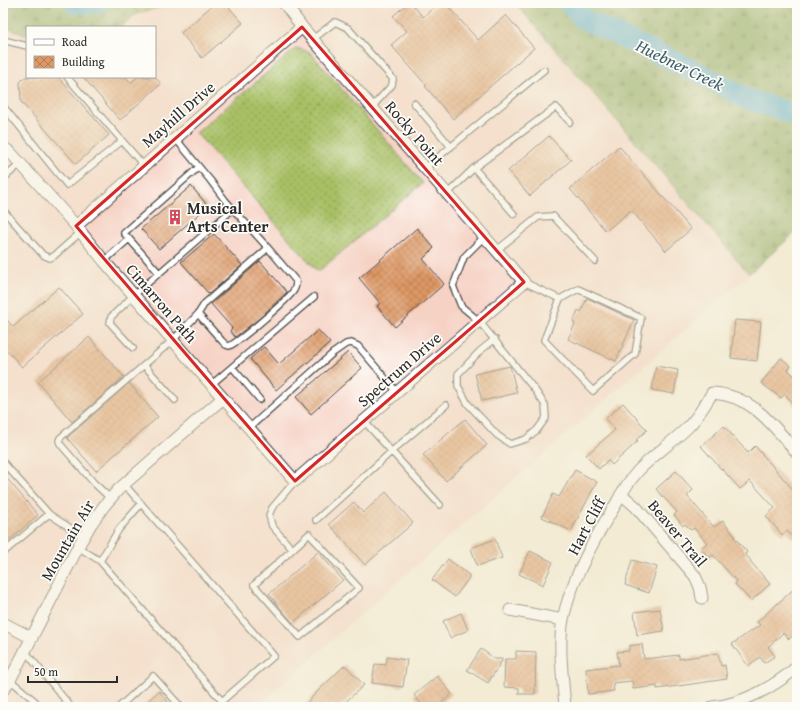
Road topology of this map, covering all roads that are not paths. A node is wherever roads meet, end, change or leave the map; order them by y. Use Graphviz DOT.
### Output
graph roads {
  1 [pos="284,3"];
  2 [pos="302,27"];
  3 [pos="313,39"];
  4 [pos="3,40"];
  5 [pos="26,46"];
  6 [pos="544,70"];
  7 [pos="68,78"];
  8 [pos="414,103"];
  9 [pos="3,106"];
  10 [pos="372,108"];
  11 [pos="570,122"];
  12 [pos="175,138"];
  13 [pos="122,141"];
  14 [pos="451,146"];
  15 [pos="3,147"];
  16 [pos="20,164"];
  17 [pos="144,166"];
  18 [pos="200,167"];
  19 [pos="425,168"];
  20 [pos="474,168"];
  21 [pos="3,179"];
  22 [pos="447,194"];
  23 [pos="233,209"];
  24 [pos="3,210"];
  25 [pos="514,214"];
  26 [pos="79,229"];
  27 [pos="484,237"];
  28 [pos="129,239"];
  29 [pos="268,248"];
  30 [pos="496,250"];
  31 [pos="104,261"];
  32 [pos="595,261"];
  33 [pos="159,273"];
  34 [pos="524,282"];
  35 [pos="134,295"];
  36 [pos="314,297"];
  37 [pos="560,299"];
  38 [pos="198,314"];
  39 [pos="479,321"];
  40 [pos="173,340"];
  41 [pos="495,340"];
  42 [pos="133,348"];
  43 [pos="144,365"];
  44 [pos="232,367"];
  45 [pos="212,384"];
  46 [pos="398,392"];
  47 [pos="223,398"];
  48 [pos="175,400"];
  49 [pos="260,400"];
  50 [pos="446,405"];
  51 [pos="364,420"];
  52 [pos="249,428"];
  53 [pos="392,452"];
  54 [pos="797,453"];
  55 [pos="3,462"];
  56 [pos="295,480"];
  57 [pos="124,484"];
  58 [pos="620,496"];
  59 [pos="110,499"];
  60 [pos="141,504"];
  61 [pos="440,505"];
  62 [pos="49,514"];
  63 [pos="316,520"];
  64 [pos="84,537"];
  65 [pos="78,547"];
  66 [pos="292,549"];
  67 [pos="3,553"];
  68 [pos="100,561"];
  69 [pos="702,598"];
  70 [pos="510,610"];
  71 [pos="563,620"];
  72 [pos="3,623"];
  73 [pos="32,638"];
  74 [pos="25,651"];
  75 [pos="797,667"];
  76 [pos="10,680"];
  77 [pos="3,690"];
  78 [pos="38,707"];
  79 [pos="71,707"];
  80 [pos="119,707"];
  81 [pos="181,707"];
  82 [pos="565,707"];
  83 [pos="718,707"];
  1 -- 2 [label="street, Rocky Point"];
  2 -- 3 [label="street, Rocky Point"];
  2 -- 12 [label="street, Mayhill Drive"];
  3 -- 10 [label="street, Rocky Point"];
  3 -- 10 [label="lane"];
  4 -- 5 [label="lane"];
  6 -- 14 [label="lane"];
  7 -- 13 [label="lane"];
  8 -- 14 [label="lane"];
  9 -- 13 [label="lane"];
  10 -- 19 [label="street, Rocky Point"];
  11 -- 20 [label="lane"];
  12 -- 17 [label="street, Mayhill Drive"];
  12 -- 18 [label="lane"];
  13 -- 17 [label="lane"];
  14 -- 19 [label="lane"];
  15 -- 16 [label="street, Cimarron Path"];
  16 -- 21 [label="lane"];
  16 -- 26 [label="street, Cimarron Path"];
  17 -- 26 [label="street, Mayhill Drive"];
  18 -- 23 [label="lane"];
  18 -- 28 [label="lane"];
  19 -- 22 [label="street, Rocky Point"];
  20 -- 22 [label="lane"];
  20 -- 25 [label="lane"];
  22 -- 27 [label="street, Rocky Point"];
  23 -- 29 [label="lane"];
  23 -- 33 [label="lane"];
  24 -- 26 [label="lane"];
  26 -- 31 [label="street, Cimarron Path"];
  27 -- 30 [label="street, Rocky Point"];
  27 -- 39 [label="lane"];
  28 -- 31 [label="lane"];
  28 -- 33 [label="lane"];
  29 -- 38 [label="lane"];
  29 -- 38 [label="lane"];
  30 -- 32 [label="lane"];
  30 -- 34 [label="street, Rocky Point"];
  31 -- 35 [label="street, Cimarron Path"];
  33 -- 35 [label="lane"];
  34 -- 37 [label="lane"];
  34 -- 39 [label="street, Spectrum Drive"];
  35 -- 40 [label="street, Cimarron Path"];
  35 -- 42 [label="lane"];
  36 -- 44 [label="lane"];
  37 -- 37 [label="lane"];
  38 -- 40 [label="lane"];
  39 -- 41 [label="lane"];
  39 -- 46 [label="street, Spectrum Drive"];
  40 -- 43 [label="lane"];
  40 -- 45 [label="street, Cimarron Path"];
  41 -- 41 [label="lane"];
  43 -- 48 [label="lane"];
  43 -- 59 [label="lane"];
  44 -- 45 [label="lane"];
  44 -- 49 [label="lane"];
  45 -- 47 [label="street, Cimarron Path"];
  46 -- 51 [label="street, Spectrum Drive"];
  46 -- 52 [label="lane"];
  47 -- 52 [label="street, Cimarron Path"];
  47 -- 57 [label="street, Mountain Air"];
  50 -- 53 [label="lane"];
  51 -- 53 [label="lane"];
  51 -- 56 [label="street, Spectrum Drive"];
  52 -- 56 [label="street, Cimarron Path"];
  53 -- 61 [label="lane"];
  53 -- 63 [label="lane"];
  54 -- 58 [label="street, Hart Cliff"];
  55 -- 62 [label="lane"];
  56 -- 66 [label="lane"];
  57 -- 59 [label="street, Mountain Air"];
  57 -- 60 [label="lane"];
  58 -- 69 [label="street, Beaver Trail"];
  58 -- 71 [label="street, Hart Cliff"];
  59 -- 64 [label="street, Mountain Air"];
  60 -- 68 [label="lane"];
  60 -- 68 [label="lane"];
  62 -- 64 [label="lane"];
  62 -- 67 [label="lane"];
  64 -- 65 [label="street, Mountain Air"];
  65 -- 68 [label="lane"];
  65 -- 73 [label="street, Mountain Air"];
  66 -- 66 [label="lane"];
  70 -- 71 [label="street"];
  71 -- 82 [label="street, Hart Cliff"];
  72 -- 73 [label="street"];
  73 -- 74 [label="street, Mountain Air"];
  74 -- 76 [label="street, Mountain Air"];
  74 -- 79 [label="lane"];
  75 -- 83 [label="street"];
  76 -- 77 [label="street, Mountain Air"];
  76 -- 78 [label="lane"];
  80 -- 81 [label="lane"];
}
